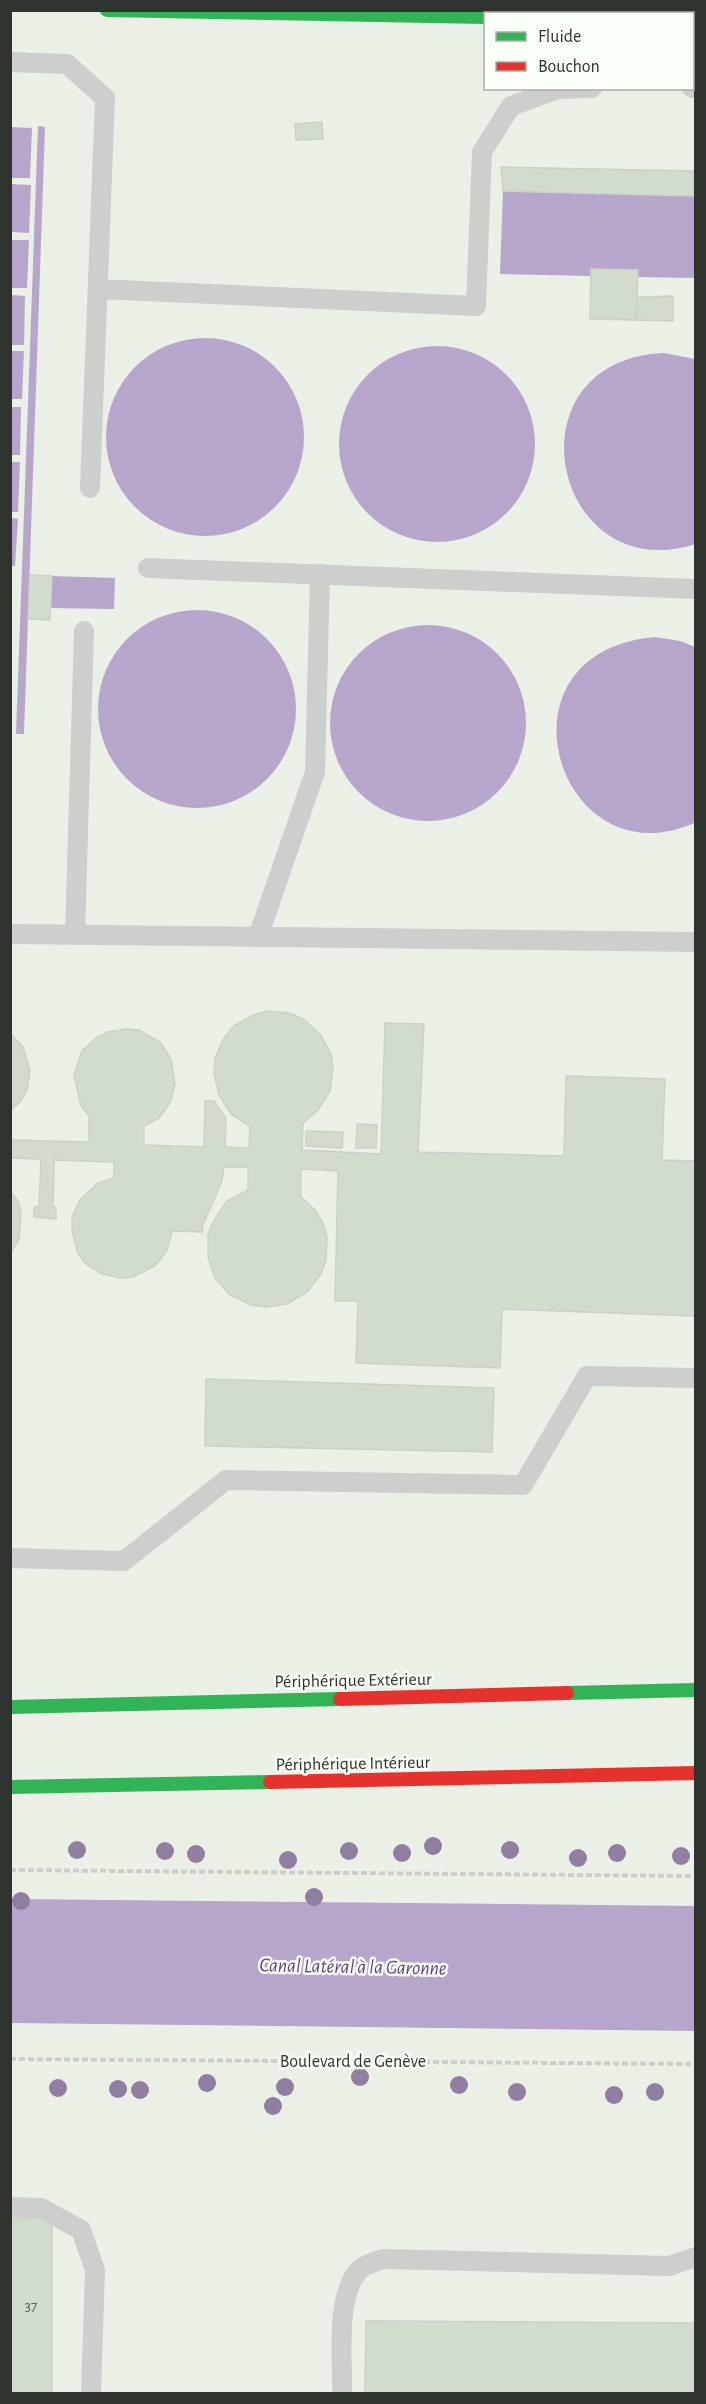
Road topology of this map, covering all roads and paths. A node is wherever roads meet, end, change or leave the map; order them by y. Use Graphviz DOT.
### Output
graph roads {
  1 [pos="107,10"];
  2 [pos="484,17"];
  3 [pos="10,62"];
  4 [pos="555,90"];
  5 [pos="98,289"];
  6 [pos="90,488"];
  7 [pos="148,568"];
  8 [pos="320,574"];
  9 [pos="696,589"];
  10 [pos="84,631"];
  11 [pos="10,934"];
  12 [pos="75,934"];
  13 [pos="258,937"];
  14 [pos="696,942"];
  15 [pos="696,1378"];
  16 [pos="10,1558"];
  17 [pos="696,1690"];
  18 [pos="10,1707"];
  19 [pos="696,1773"];
  20 [pos="10,1787"];
  21 [pos="10,1870"];
  22 [pos="696,1876"];
  23 [pos="10,2059"];
  24 [pos="696,2064"];
  25 [pos="10,2207"];
  26 [pos="696,2257"];
  27 [pos="91,2394"];
  28 [pos="342,2394"];
  1 -- 2 [label="main road"];
  3 -- 5 [label="lane"];
  4 -- 5 [label="lane"];
  5 -- 6 [label="lane"];
  7 -- 8 [label="lane"];
  8 -- 9 [label="lane"];
  8 -- 13 [label="lane"];
  10 -- 12 [label="lane"];
  11 -- 12 [label="lane"];
  12 -- 13 [label="lane"];
  13 -- 14 [label="lane"];
  15 -- 16 [label="lane"];
  17 -- 18 [label="main road, Périphérique Extérieur"];
  19 -- 20 [label="main road, Périphérique Intérieur"];
  21 -- 22 [label="path"];
  23 -- 24 [label="path, Boulevard de Genève"];
  25 -- 27 [label="lane"];
  26 -- 28 [label="lane"];
}
